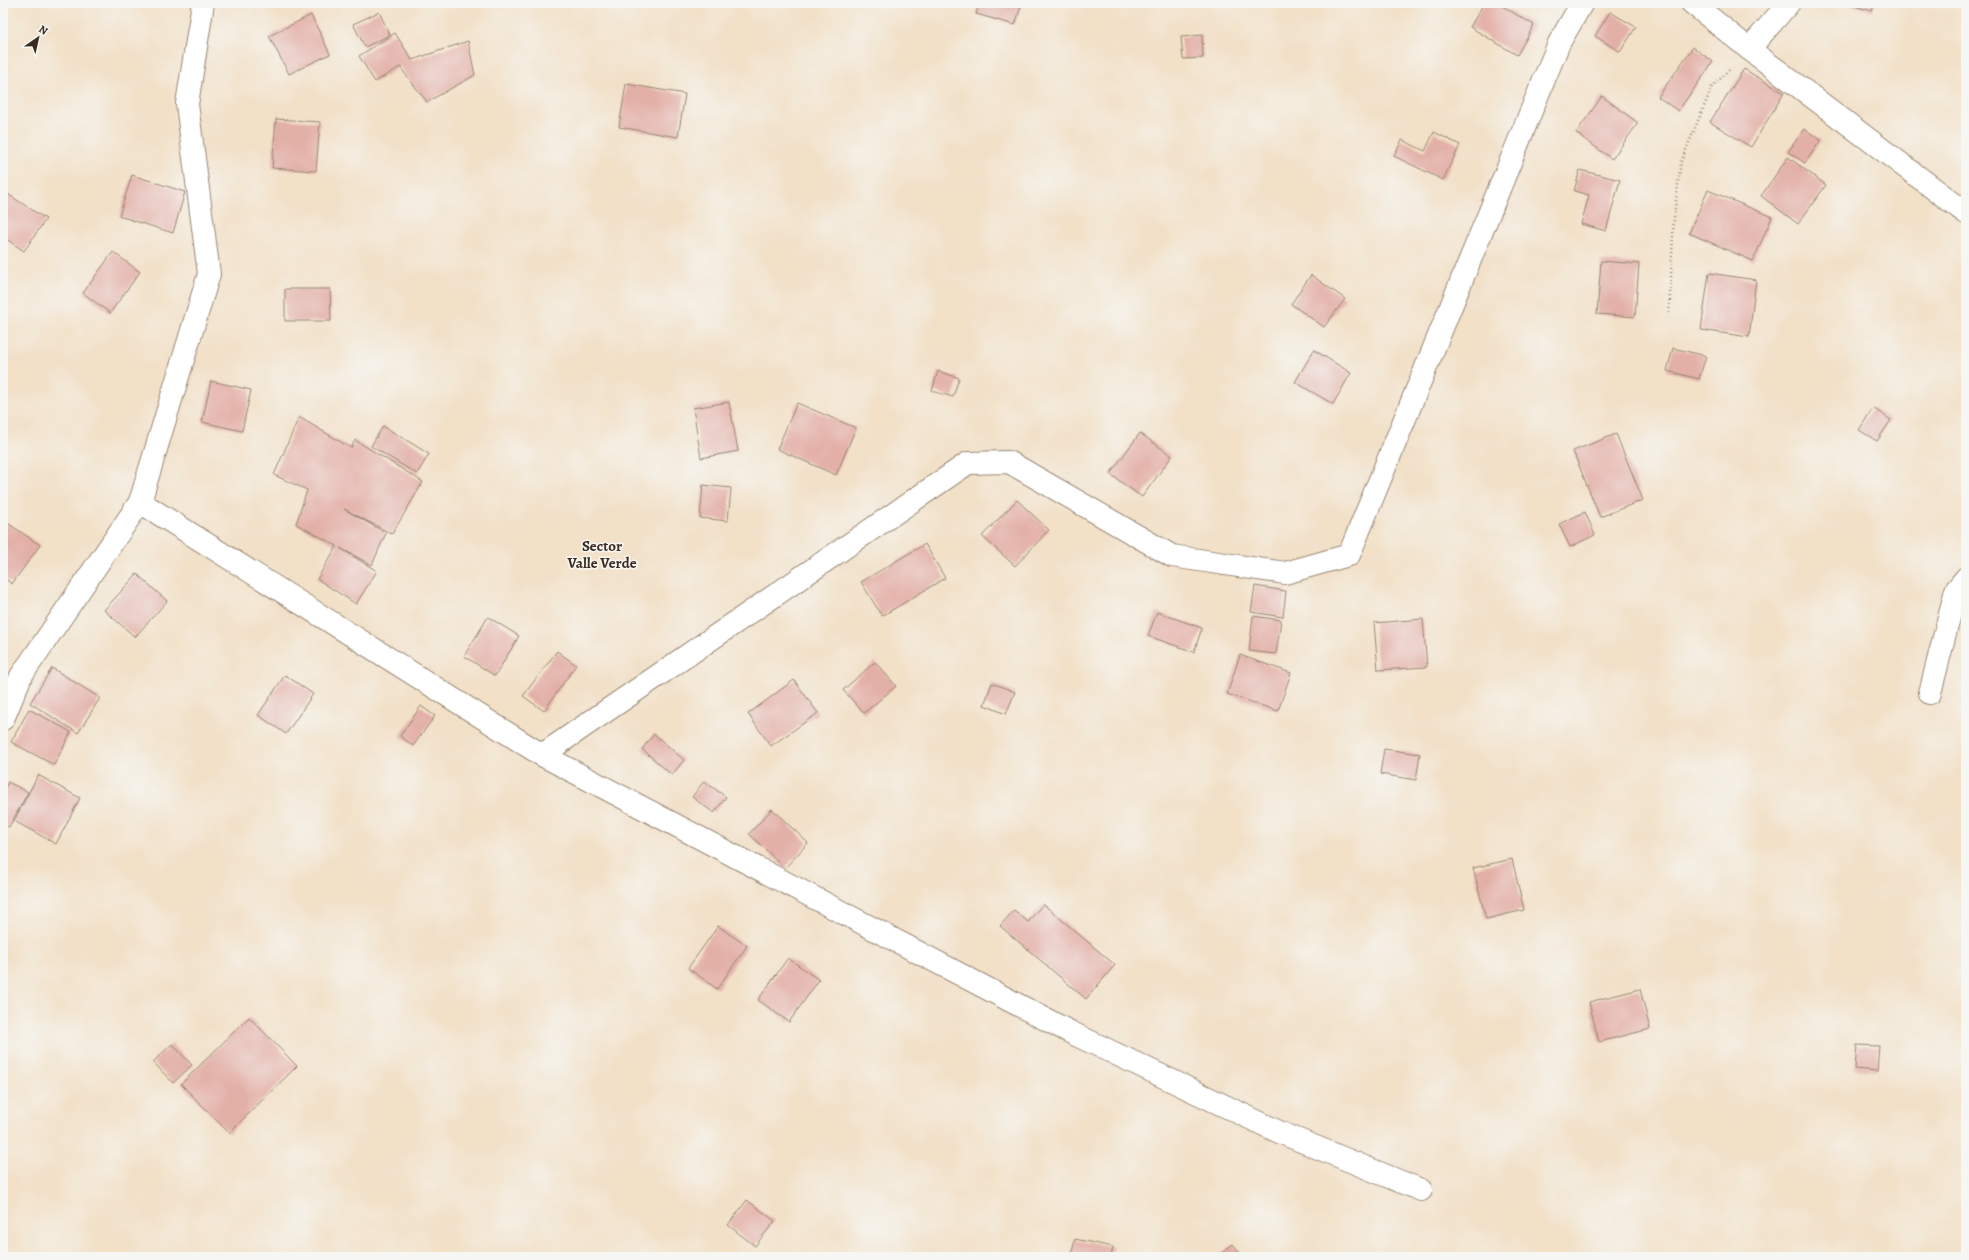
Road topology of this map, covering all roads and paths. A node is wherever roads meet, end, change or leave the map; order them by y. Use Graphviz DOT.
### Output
graph roads {
  1 [pos="204,3"];
  2 [pos="1582,3"];
  3 [pos="1692,3"];
  4 [pos="1789,3"];
  5 [pos="1749,49"];
  6 [pos="1966,213"];
  7 [pos="1669,313"];
  8 [pos="140,502"];
  9 [pos="1966,578"];
  10 [pos="1930,693"];
  11 [pos="3,719"];
  12 [pos="542,755"];
  13 [pos="1421,1190"];
  1 -- 8 [label="street"];
  2 -- 12 [label="street"];
  3 -- 5 [label="street"];
  4 -- 5 [label="street"];
  5 -- 6 [label="street"];
  5 -- 7 [label="path"];
  8 -- 11 [label="street"];
  8 -- 12 [label="street"];
  9 -- 10 [label="street"];
  12 -- 13 [label="street"];
}
